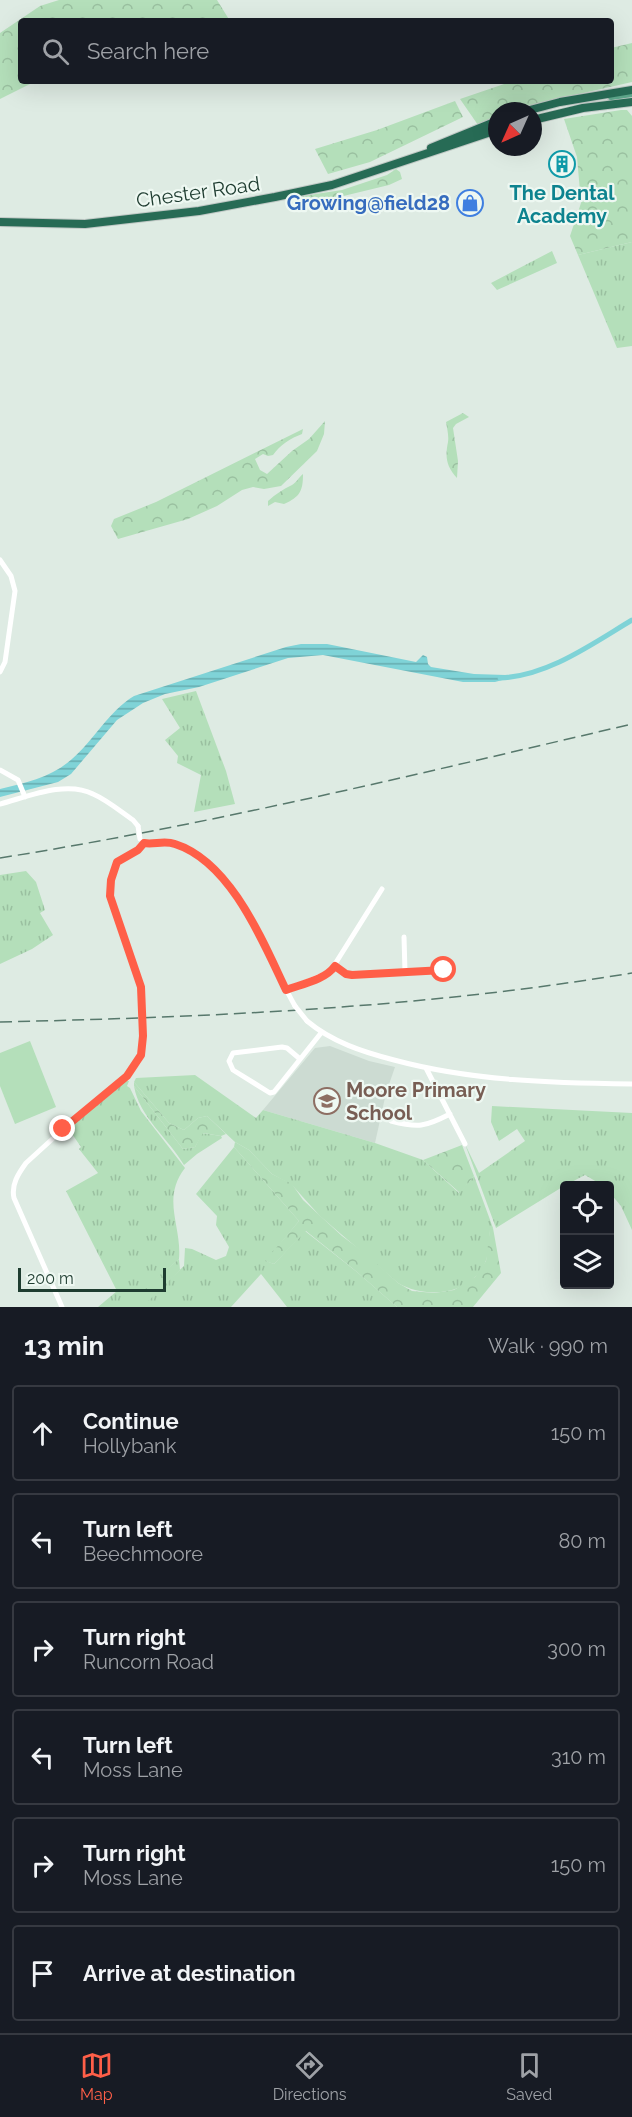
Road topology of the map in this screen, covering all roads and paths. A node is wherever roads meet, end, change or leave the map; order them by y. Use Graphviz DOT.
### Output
graph roads {
  1 [pos="632,90"];
  2 [pos="632,94"];
  3 [pos="593,97"];
  4 [pos="622,102"];
  5 [pos="632,102"];
  6 [pos="542,107"];
  7 [pos="632,108"];
  8 [pos="542,118"];
  9 [pos="488,125"];
  10 [pos="488,133"];
  11 [pos="397,164"];
  12 [pos="0,222"];
  13 [pos="0,560"];
  14 [pos="0,672"];
  15 [pos="0,770"];
  16 [pos="24,796"];
  17 [pos="0,804"];
  18 [pos="142,841"];
  19 [pos="382,889"];
  20 [pos="404,937"];
  21 [pos="335,966"];
  22 [pos="444,970"];
  23 [pos="405,972"];
  24 [pos="286,990"];
  25 [pos="321,1033"];
  26 [pos="300,1059"];
  27 [pos="426,1068"];
  28 [pos="632,1084"];
  29 [pos="450,1114"];
  30 [pos="391,1121"];
  31 [pos="465,1144"];
  32 [pos="62,1307"];
  1 -- 3 [label="highway"];
  2 -- 3 [label="main road"];
  3 -- 6 [label="highway"];
  4 -- 5 [label="highway"];
  4 -- 7 [label="main road"];
  4 -- 8 [label="highway"];
  9 -- 11 [label="highway, Chester Road"];
  10 -- 11 [label="highway, Chester Road"];
  11 -- 12 [label="highway, Chester Road"];
  13 -- 14 [label="street"];
  15 -- 16 [label="street"];
  16 -- 17 [label="street"];
  16 -- 18 [label="street, bridge"];
  18 -- 24 [label="street"];
  18 -- 32 [label="street, bridge"];
  19 -- 21 [label="street"];
  20 -- 23 [label="street"];
  21 -- 23 [label="street"];
  21 -- 24 [label="street"];
  22 -- 23 [label="street"];
  24 -- 25 [label="street, bridge"];
  25 -- 26 [label="street"];
  25 -- 27 [label="street"];
  26 -- 26 [label="street"];
  27 -- 28 [label="street"];
  27 -- 29 [label="street"];
  29 -- 30 [label="street"];
  29 -- 31 [label="street"];
}
